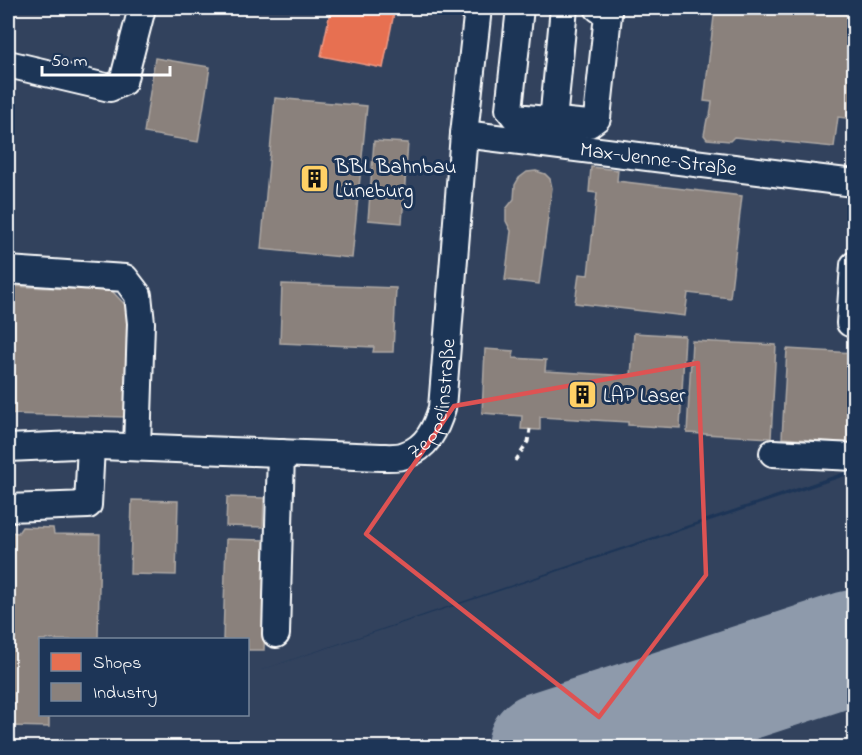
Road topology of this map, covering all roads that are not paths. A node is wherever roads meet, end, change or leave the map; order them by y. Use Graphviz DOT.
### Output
graph roads {
  1 [pos="142,8"];
  2 [pos="478,8"];
  3 [pos="520,8"];
  4 [pos="564,8"];
  5 [pos="598,8"];
  6 [pos="8,64"];
  7 [pos="553,121"];
  8 [pos="464,134"];
  9 [pos="855,183"];
  10 [pos="854,268"];
  11 [pos="8,270"];
  12 [pos="850,323"];
  13 [pos="91,446"];
  14 [pos="137,447"];
  15 [pos="8,448"];
  16 [pos="281,453"];
  17 [pos="773,453"];
  18 [pos="855,457"];
  19 [pos="8,508"];
  20 [pos="276,634"];
  1 -- 6 [label="street"];
  2 -- 8 [label="street, Zeppelinstraße"];
  3 -- 7 [label="street"];
  4 -- 7 [label="street"];
  5 -- 7 [label="street"];
  8 -- 9 [label="street, Max-Jenne-Straße"];
  8 -- 16 [label="street, Zeppelinstraße"];
  10 -- 12 [label="street"];
  11 -- 14 [label="street"];
  13 -- 14 [label="street, Zeppelinstraße"];
  13 -- 15 [label="street, Zeppelinstraße"];
  13 -- 19 [label="street"];
  14 -- 16 [label="street, Zeppelinstraße"];
  16 -- 20 [label="street"];
  17 -- 18 [label="street"];
}
